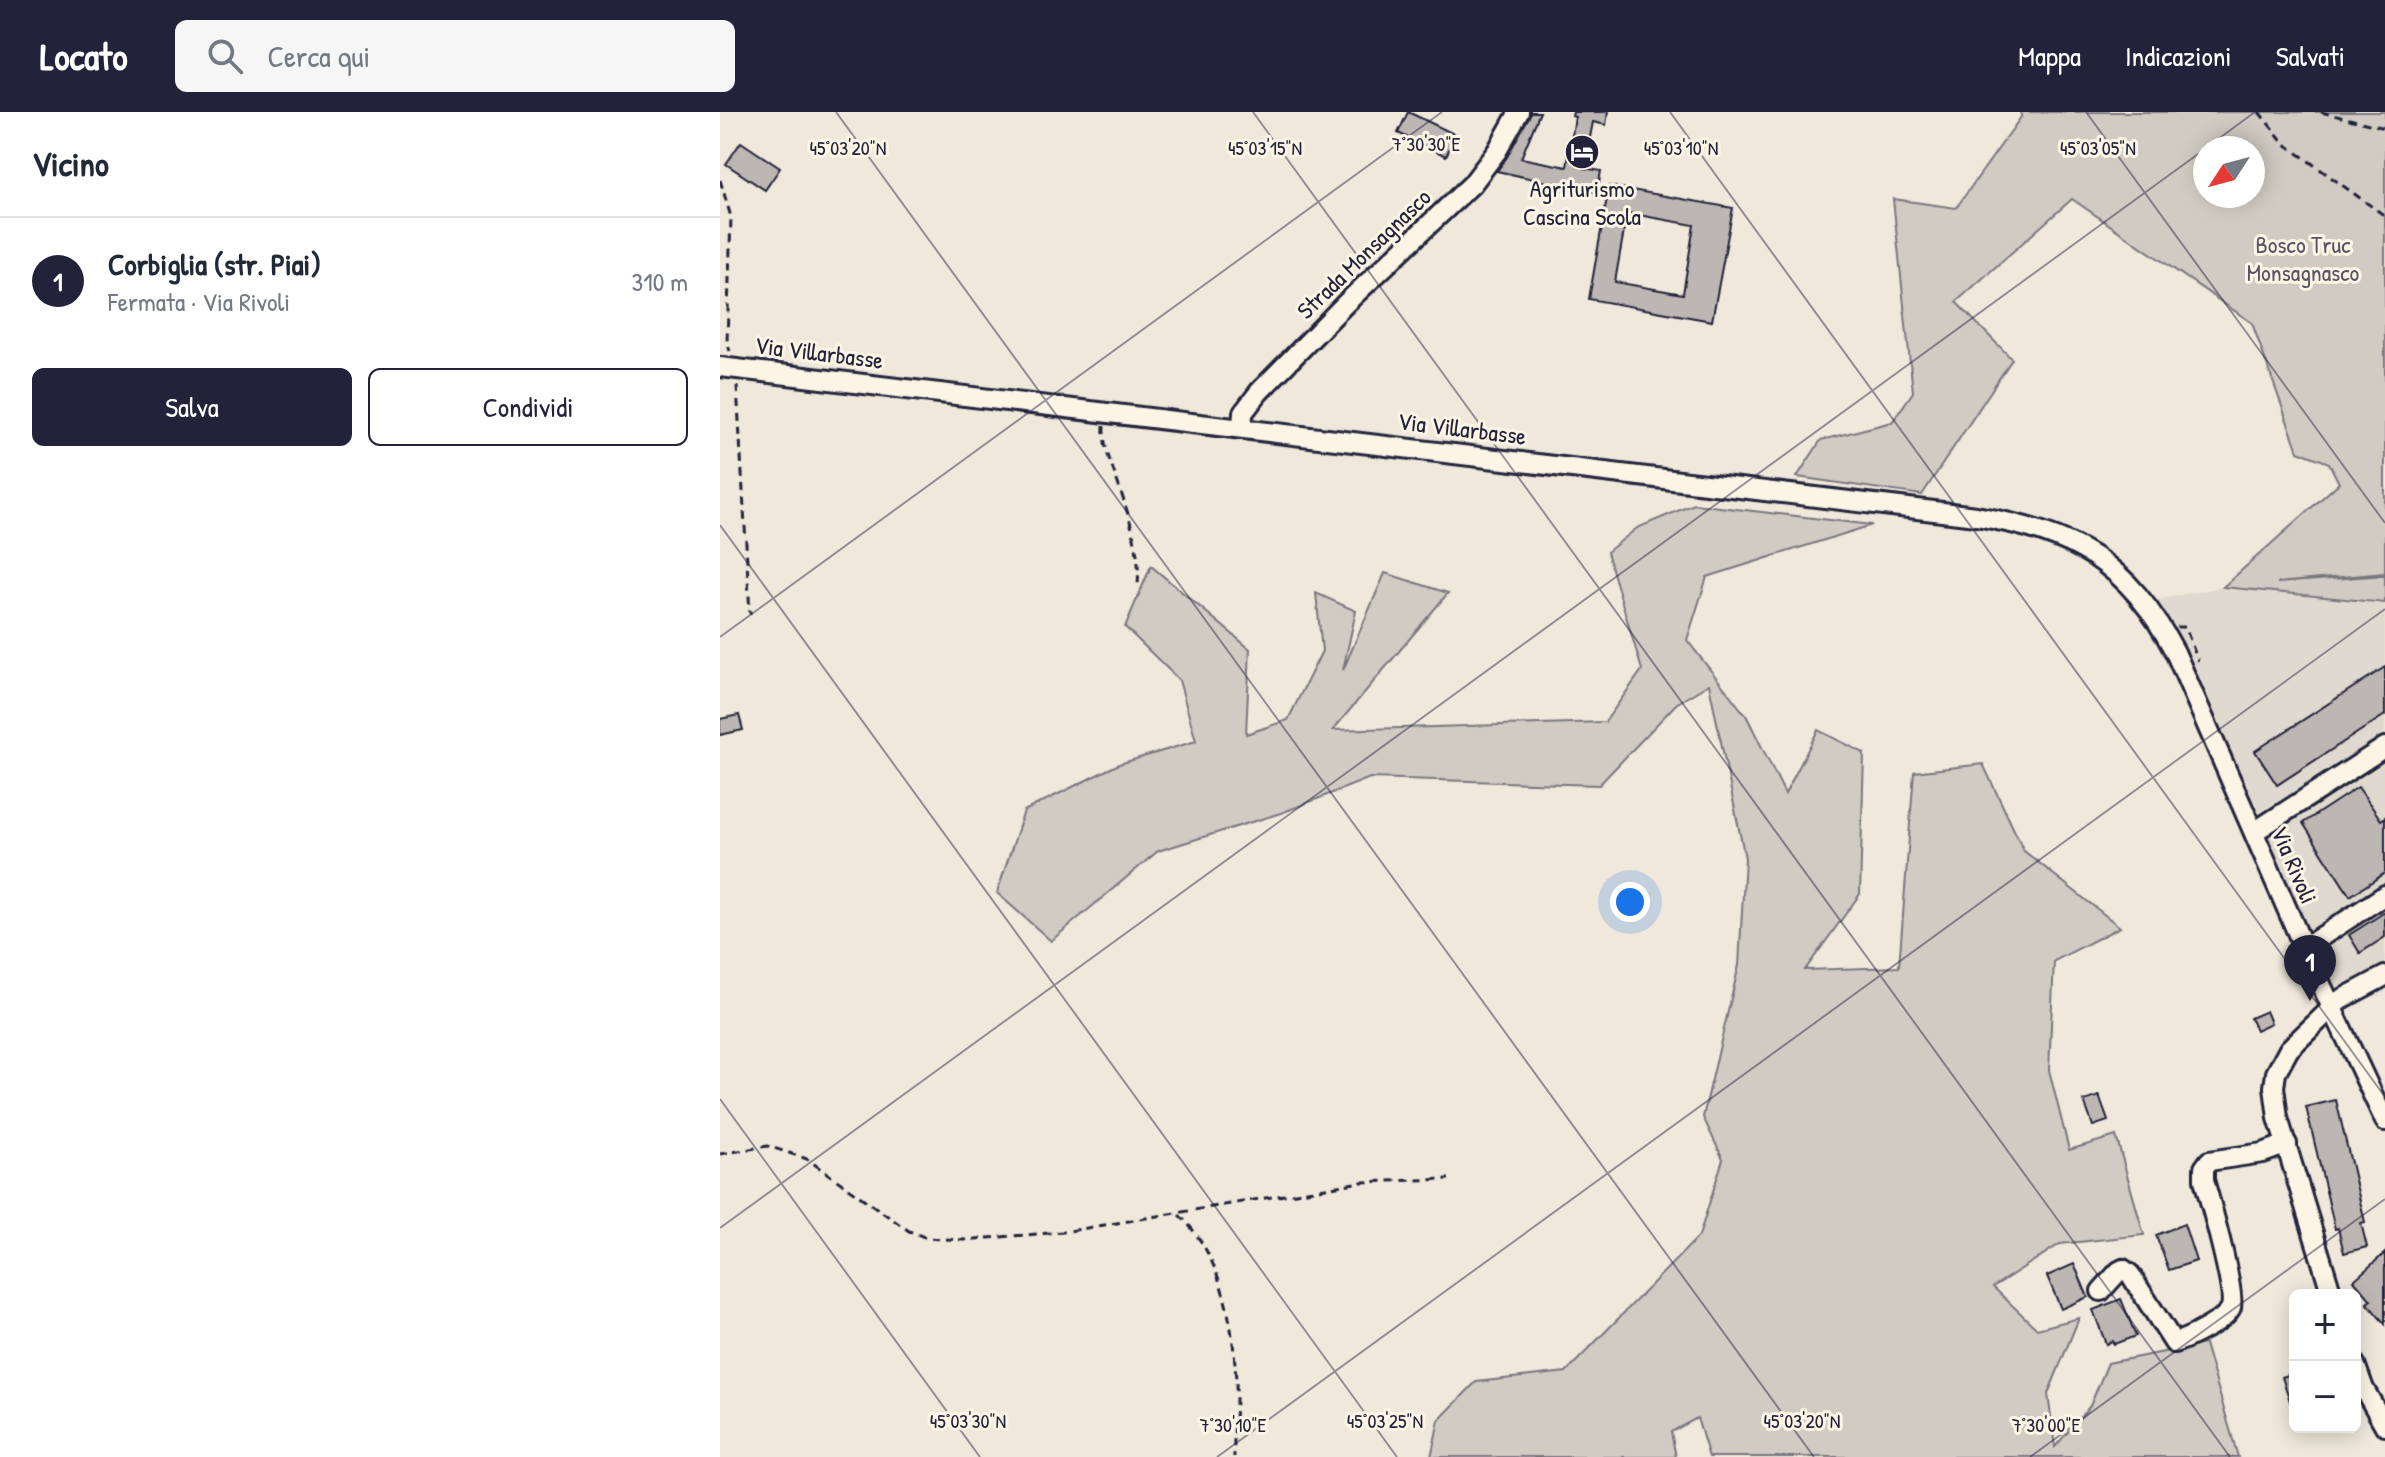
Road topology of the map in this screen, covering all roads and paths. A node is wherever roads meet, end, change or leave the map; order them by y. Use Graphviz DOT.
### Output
graph roads {
  1 [pos="1519,112"];
  2 [pos="2259,112"];
  3 [pos="2321,112"];
  4 [pos="2385,128"];
  5 [pos="720,180"];
  6 [pos="2385,216"];
  7 [pos="728,367"];
  8 [pos="1104,411"];
  9 [pos="1242,427"];
  10 [pos="1138,585"];
  11 [pos="750,614"];
  12 [pos="2161,626"];
  13 [pos="2385,747"];
  14 [pos="2254,832"];
  15 [pos="2385,895"];
  16 [pos="2304,948"];
  17 [pos="2385,976"];
  18 [pos="2331,1009"];
  19 [pos="2385,1121"];
  20 [pos="2287,1144"];
  21 [pos="720,1154"];
  22 [pos="1449,1179"];
  23 [pos="1177,1214"];
  24 [pos="2330,1289"];
  25 [pos="2101,1291"];
  26 [pos="2361,1381"];
  27 [pos="2385,1426"];
  28 [pos="1234,1457"];
  1 -- 9 [label="street, Strada Monsagnasco"];
  2 -- 6 [label="path"];
  3 -- 4 [label="path"];
  5 -- 7 [label="path"];
  7 -- 8 [label="street, Via Villarbasse"];
  7 -- 11 [label="path"];
  8 -- 9 [label="street, Via Villarbasse"];
  8 -- 10 [label="path"];
  9 -- 12 [label="street, Via Villarbasse"];
  12 -- 14 [label="street, Via Rivoli"];
  13 -- 14 [label="street"];
  14 -- 16 [label="street, Via Rivoli"];
  15 -- 16 [label="street"];
  16 -- 18 [label="street, Via Rivoli"];
  17 -- 18 [label="street"];
  18 -- 19 [label="street, Via Rivoli"];
  18 -- 20 [label="street"];
  20 -- 24 [label="street"];
  20 -- 25 [label="street"];
  21 -- 23 [label="path"];
  22 -- 23 [label="path"];
  23 -- 28 [label="path"];
  26 -- 27 [label="street"];
}
